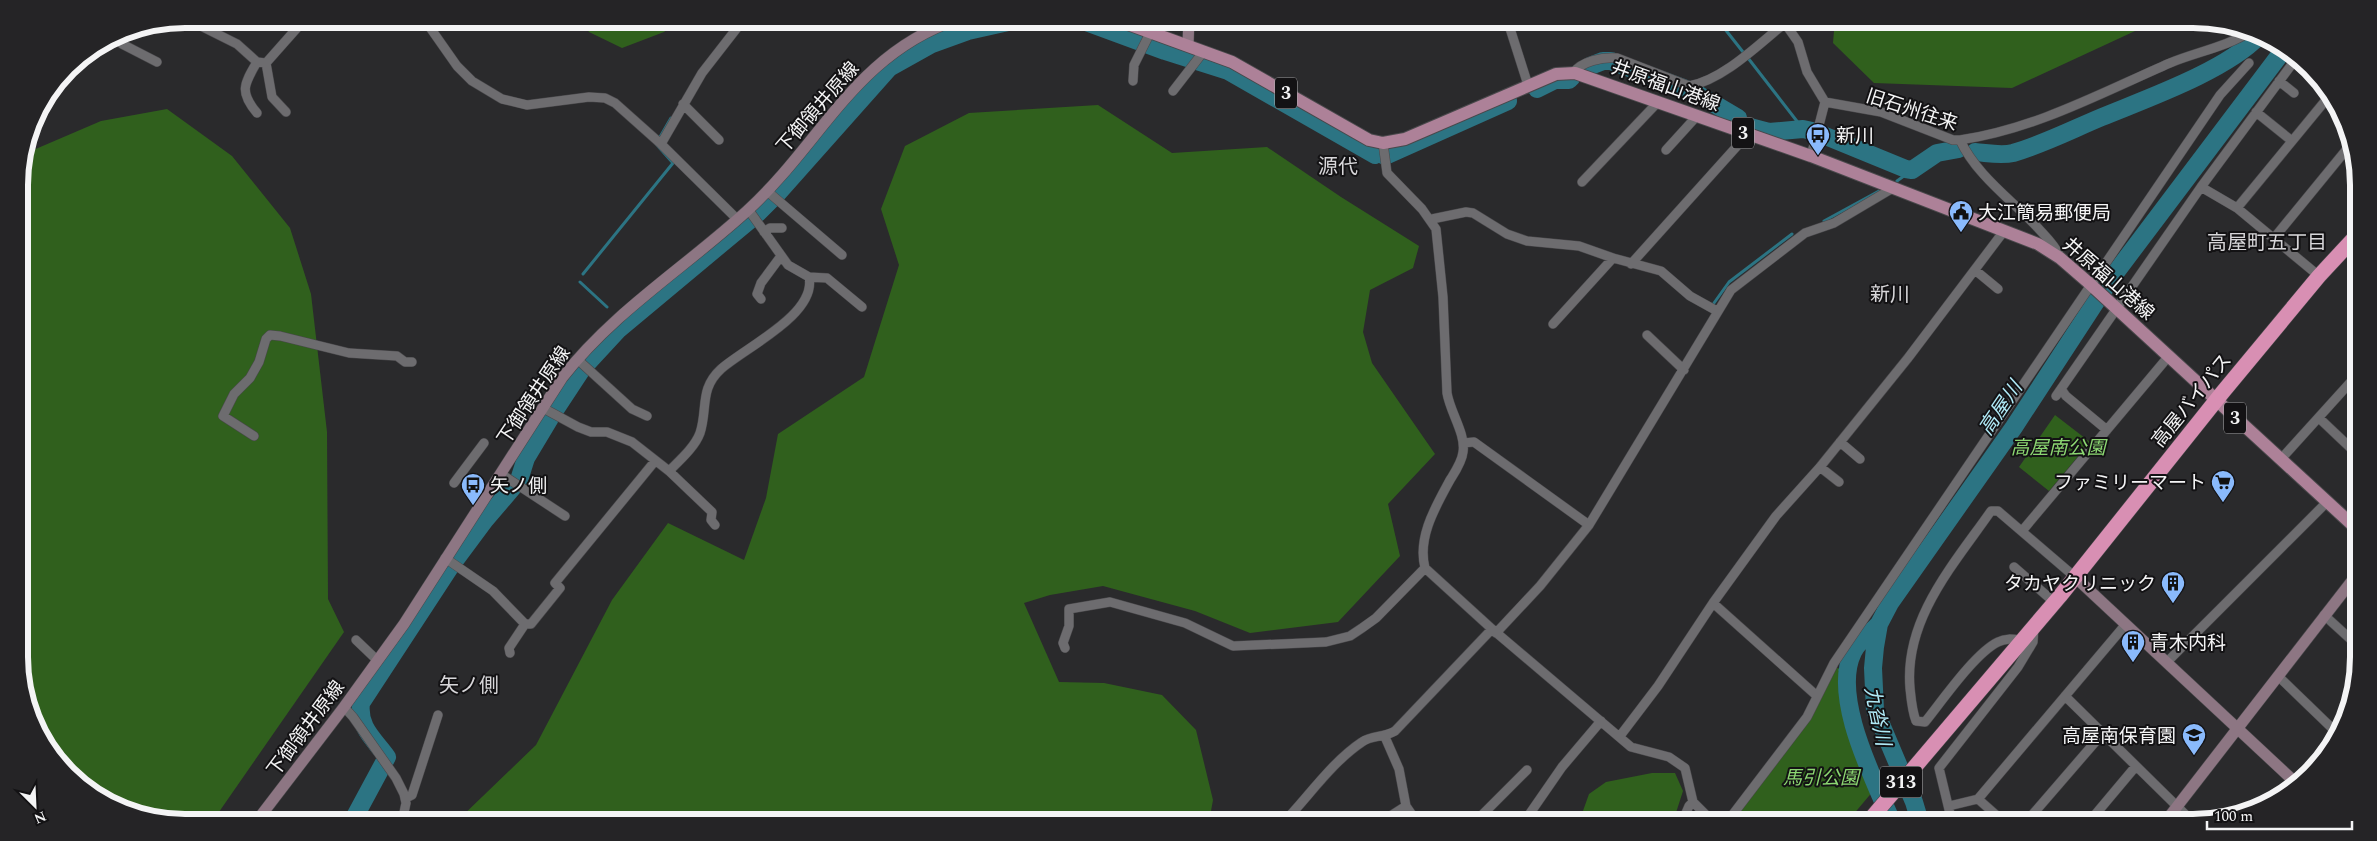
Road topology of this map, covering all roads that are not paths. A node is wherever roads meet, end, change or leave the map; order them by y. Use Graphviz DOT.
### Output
graph roads {
  1 [pos="205,28"];
  2 [pos="297,28"];
  3 [pos="430,28"];
  4 [pos="737,28"];
  5 [pos="931,28"];
  6 [pos="1128,28"];
  7 [pos="1189,28"];
  8 [pos="1510,28"];
  9 [pos="1775,28"];
  10 [pos="1789,28"];
  11 [pos="2243,36"];
  12 [pos="1147,40"];
  13 [pos="121,41"];
  14 [pos="1188,44"];
  15 [pos="1199,57"];
  16 [pos="157,62"];
  17 [pos="262,63"];
  18 [pos="2249,63"];
  19 [pos="2292,64"];
  20 [pos="1573,72"];
  21 [pos="1133,81"];
  22 [pos="2279,81"];
  23 [pos="1528,85"];
  24 [pos="1173,91"];
  25 [pos="2294,93"];
  26 [pos="1658,102"];
  27 [pos="1825,102"];
  28 [pos="2325,102"];
  29 [pos="683,104"];
  30 [pos="286,112"];
  31 [pos="2256,112"];
  32 [pos="257,113"];
  33 [pos="1696,116"];
  34 [pos="1747,135"];
  35 [pos="719,140"];
  36 [pos="1960,140"];
  37 [pos="2292,141"];
  38 [pos="1383,143"];
  39 [pos="661,144"];
  40 [pos="1666,150"];
  41 [pos="2345,151"];
  42 [pos="1811,156"];
  43 [pos="1582,182"];
  44 [pos="2201,187"];
  45 [pos="1893,188"];
  46 [pos="767,191"];
  47 [pos="2238,208"];
  48 [pos="748,209"];
  49 [pos="737,219"];
  50 [pos="1432,220"];
  51 [pos="782,228"];
  52 [pos="2004,231"];
  53 [pos="764,232"];
  54 [pos="2274,238"];
  55 [pos="2350,243"];
  56 [pos="842,255"];
  57 [pos="780,256"];
  58 [pos="1613,258"];
  59 [pos="2060,258"];
  60 [pos="1631,264"];
  61 [pos="1975,270"];
  62 [pos="809,276"];
  63 [pos="2319,276"];
  64 [pos="2091,286"];
  65 [pos="1998,289"];
  66 [pos="761,299"];
  67 [pos="2115,307"];
  68 [pos="862,308"];
  69 [pos="1717,311"];
  70 [pos="1554,324"];
  71 [pos="1647,335"];
  72 [pos="2168,357"];
  73 [pos="412,362"];
  74 [pos="582,364"];
  75 [pos="1684,370"];
  76 [pos="2350,384"];
  77 [pos="2216,401"];
  78 [pos="543,408"];
  79 [pos="646,416"];
  80 [pos="2319,418"];
  81 [pos="2107,430"];
  82 [pos="254,436"];
  83 [pos="1840,442"];
  84 [pos="484,443"];
  85 [pos="1463,443"];
  86 [pos="2350,447"];
  87 [pos="1860,459"];
  88 [pos="2280,459"];
  89 [pos="655,461"];
  90 [pos="1820,467"];
  91 [pos="668,471"];
  92 [pos="502,474"];
  93 [pos="1839,482"];
  94 [pos="454,483"];
  95 [pos="2327,502"];
  96 [pos="565,516"];
  97 [pos="2350,523"];
  98 [pos="715,524"];
  99 [pos="1589,525"];
  100 [pos="2022,531"];
  101 [pos="445,558"];
  102 [pos="2014,567"];
  103 [pos="1425,568"];
  104 [pos="2075,577"];
  105 [pos="2350,583"];
  106 [pos="2054,602"];
  107 [pos="1713,603"];
  108 [pos="2324,615"];
  109 [pos="525,624"];
  110 [pos="2034,624"];
  111 [pos="2126,624"];
  112 [pos="1494,631"];
  113 [pos="2350,639"];
  114 [pos="356,640"];
  115 [pos="2021,640"];
  116 [pos="1065,648"];
  117 [pos="510,653"];
  118 [pos="378,660"];
  119 [pos="2167,662"];
  120 [pos="2278,676"];
  121 [pos="1817,696"];
  122 [pos="2065,696"];
  123 [pos="344,707"];
  124 [pos="438,715"];
  125 [pos="1602,721"];
  126 [pos="2237,727"];
  127 [pos="2332,728"];
  128 [pos="2103,733"];
  129 [pos="1620,736"];
  130 [pos="1385,737"];
  131 [pos="2136,766"];
  132 [pos="1527,770"];
  133 [pos="2291,778"];
  134 [pos="416,783"];
  135 [pos="402,788"];
  136 [pos="406,798"];
  137 [pos="1978,799"];
  138 [pos="1693,802"];
  139 [pos="1406,806"];
  140 [pos="1949,806"];
  141 [pos="2177,806"];
  142 [pos="1292,813"];
  143 [pos="1394,813"];
  144 [pos="1411,813"];
  145 [pos="1484,813"];
  146 [pos="1530,813"];
  147 [pos="1686,813"];
  148 [pos="1704,813"];
  149 [pos="1734,813"];
  150 [pos="1875,813"];
  151 [pos="1950,813"];
  152 [pos="1994,813"];
  153 [pos="2034,813"];
  154 [pos="2097,813"];
  155 [pos="2172,813"];
  156 [pos="2184,813"];
  157 [pos="262,814"];
  158 [pos="403,814"];
  1 -- 17 [label="street"];
  2 -- 17 [label="street"];
  3 -- 39 [label="street"];
  4 -- 29 [label="street"];
  5 -- 46 [label="main road, 下御領井原線"];
  6 -- 12 [label="main road, 3"];
  7 -- 14 [label="main road"];
  8 -- 23 [label="street"];
  9 -- 20 [label="street"];
  10 -- 27 [label="street"];
  11 -- 36 [label="street"];
  12 -- 14 [label="main road, 3"];
  12 -- 21 [label="street"];
  13 -- 16 [label="street"];
  14 -- 15 [label="main road, 3"];
  15 -- 24 [label="street"];
  15 -- 38 [label="main road, 3"];
  17 -- 30 [label="street"];
  17 -- 32 [label="street"];
  18 -- 64 [label="street"];
  19 -- 22 [label="street"];
  20 -- 23 [label="main road"];
  20 -- 26 [label="main road, 井原福山港線 / 3"];
  22 -- 25 [label="street"];
  22 -- 31 [label="street"];
  23 -- 38 [label="main road"];
  26 -- 33 [label="main road, 井原福山港線 / 3"];
  26 -- 43 [label="street"];
  27 -- 36 [label="street, 旧石州往来"];
  27 -- 42 [label="street"];
  28 -- 37 [label="street"];
  29 -- 35 [label="street"];
  29 -- 39 [label="street"];
  31 -- 37 [label="street"];
  31 -- 44 [label="street"];
  33 -- 34 [label="main road, 井原福山港線 / 3"];
  33 -- 40 [label="street"];
  34 -- 42 [label="main road, 井原福山港線 / 3"];
  34 -- 60 [label="street"];
  36 -- 59 [label="street, 旧石州往来"];
  37 -- 47 [label="street"];
  38 -- 50 [label="street"];
  39 -- 49 [label="street"];
  41 -- 54 [label="street"];
  42 -- 45 [label="main road, 井原福山港線 / 3"];
  44 -- 47 [label="street"];
  44 -- 67 [label="street"];
  45 -- 52 [label="main road, 井原福山港線 / 3"];
  45 -- 69 [label="street"];
  46 -- 48 [label="main road, 下御領井原線"];
  46 -- 56 [label="street"];
  47 -- 54 [label="street"];
  48 -- 49 [label="main road, 下御領井原線"];
  48 -- 53 [label="street"];
  49 -- 74 [label="main road, 下御領井原線"];
  50 -- 58 [label="street"];
  50 -- 85 [label="street"];
  51 -- 53 [label="street"];
  52 -- 59 [label="main road, 井原福山港線 / 3"];
  52 -- 61 [label="street"];
  53 -- 57 [label="street"];
  54 -- 63 [label="street"];
  55 -- 63 [label="highway, 高屋バイパス / 313"];
  57 -- 62 [label="street"];
  57 -- 66 [label="street"];
  58 -- 60 [label="street"];
  58 -- 70 [label="street"];
  59 -- 64 [label="main road, 井原福山港線 / 3"];
  60 -- 69 [label="street"];
  61 -- 65 [label="street"];
  61 -- 83 [label="street"];
  62 -- 68 [label="street"];
  62 -- 91 [label="street"];
  63 -- 77 [label="highway, 高屋バイパス / 313"];
  64 -- 67 [label="main road, 井原福山港線 / 3"];
  64 -- 121 [label="street"];
  67 -- 72 [label="main road, 井原福山港線 / 3"];
  67 -- 81 [label="street"];
  69 -- 75 [label="street"];
  71 -- 75 [label="street"];
  72 -- 77 [label="main road, 井原福山港線 / 3"];
  72 -- 81 [label="street"];
  73 -- 82 [label="street"];
  74 -- 78 [label="main road, 下御領井原線"];
  74 -- 79 [label="street"];
  75 -- 99 [label="street"];
  76 -- 80 [label="street"];
  77 -- 88 [label="main road, 井原福山港線 / 3"];
  77 -- 104 [label="highway, 高屋バイパス / 313"];
  78 -- 89 [label="street"];
  78 -- 92 [label="main road, 下御領井原線"];
  80 -- 86 [label="street"];
  80 -- 88 [label="street"];
  81 -- 100 [label="street"];
  83 -- 87 [label="street"];
  83 -- 90 [label="street"];
  84 -- 94 [label="street"];
  85 -- 99 [label="street"];
  85 -- 103 [label="street"];
  88 -- 95 [label="main road, 井原福山港線 / 3"];
  89 -- 91 [label="street"];
  89 -- 109 [label="street"];
  90 -- 93 [label="street"];
  90 -- 107 [label="street"];
  91 -- 98 [label="street"];
  92 -- 96 [label="street"];
  92 -- 101 [label="main road, 下御領井原線"];
  95 -- 97 [label="main road, 井原福山港線 / 3"];
  95 -- 119 [label="street"];
  99 -- 112 [label="street"];
  100 -- 104 [label="street"];
  100 -- 115 [label="street"];
  101 -- 109 [label="street"];
  101 -- 118 [label="main road, 下御領井原線"];
  102 -- 106 [label="street"];
  103 -- 112 [label="street"];
  103 -- 116 [label="street"];
  104 -- 106 [label="highway, 高屋バイパス / 313"];
  104 -- 111 [label="main road"];
  105 -- 108 [label="main road"];
  106 -- 110 [label="highway, 高屋バイパス / 313"];
  107 -- 121 [label="street"];
  107 -- 129 [label="street"];
  108 -- 113 [label="street"];
  108 -- 120 [label="main road"];
  109 -- 117 [label="street"];
  110 -- 115 [label="highway, 高屋バイパス / 313"];
  110 -- 140 [label="street"];
  111 -- 119 [label="main road"];
  111 -- 122 [label="street"];
  112 -- 125 [label="street"];
  112 -- 130 [label="street"];
  114 -- 118 [label="street"];
  115 -- 150 [label="highway, 高屋バイパス / 313"];
  118 -- 123 [label="main road, 下御領井原線"];
  119 -- 126 [label="main road"];
  120 -- 126 [label="main road"];
  120 -- 127 [label="street"];
  121 -- 149 [label="street"];
  122 -- 128 [label="street"];
  122 -- 137 [label="street"];
  123 -- 135 [label="street"];
  123 -- 157 [label="main road, 下御領井原線"];
  124 -- 134 [label="street"];
  125 -- 129 [label="street"];
  125 -- 146 [label="street"];
  126 -- 133 [label="main road"];
  126 -- 141 [label="main road"];
  128 -- 131 [label="street"];
  128 -- 153 [label="street"];
  129 -- 138 [label="street"];
  130 -- 139 [label="street"];
  130 -- 142 [label="street"];
  131 -- 141 [label="street"];
  131 -- 154 [label="street"];
  132 -- 145 [label="street"];
  134 -- 135 [label="street"];
  134 -- 136 [label="street"];
  135 -- 136 [label="street"];
  136 -- 158 [label="street"];
  137 -- 140 [label="street"];
  137 -- 152 [label="street"];
  138 -- 147 [label="street"];
  138 -- 148 [label="street"];
  139 -- 143 [label="street"];
  139 -- 144 [label="street"];
  140 -- 151 [label="street"];
  141 -- 155 [label="main road"];
  141 -- 156 [label="street"];
}
